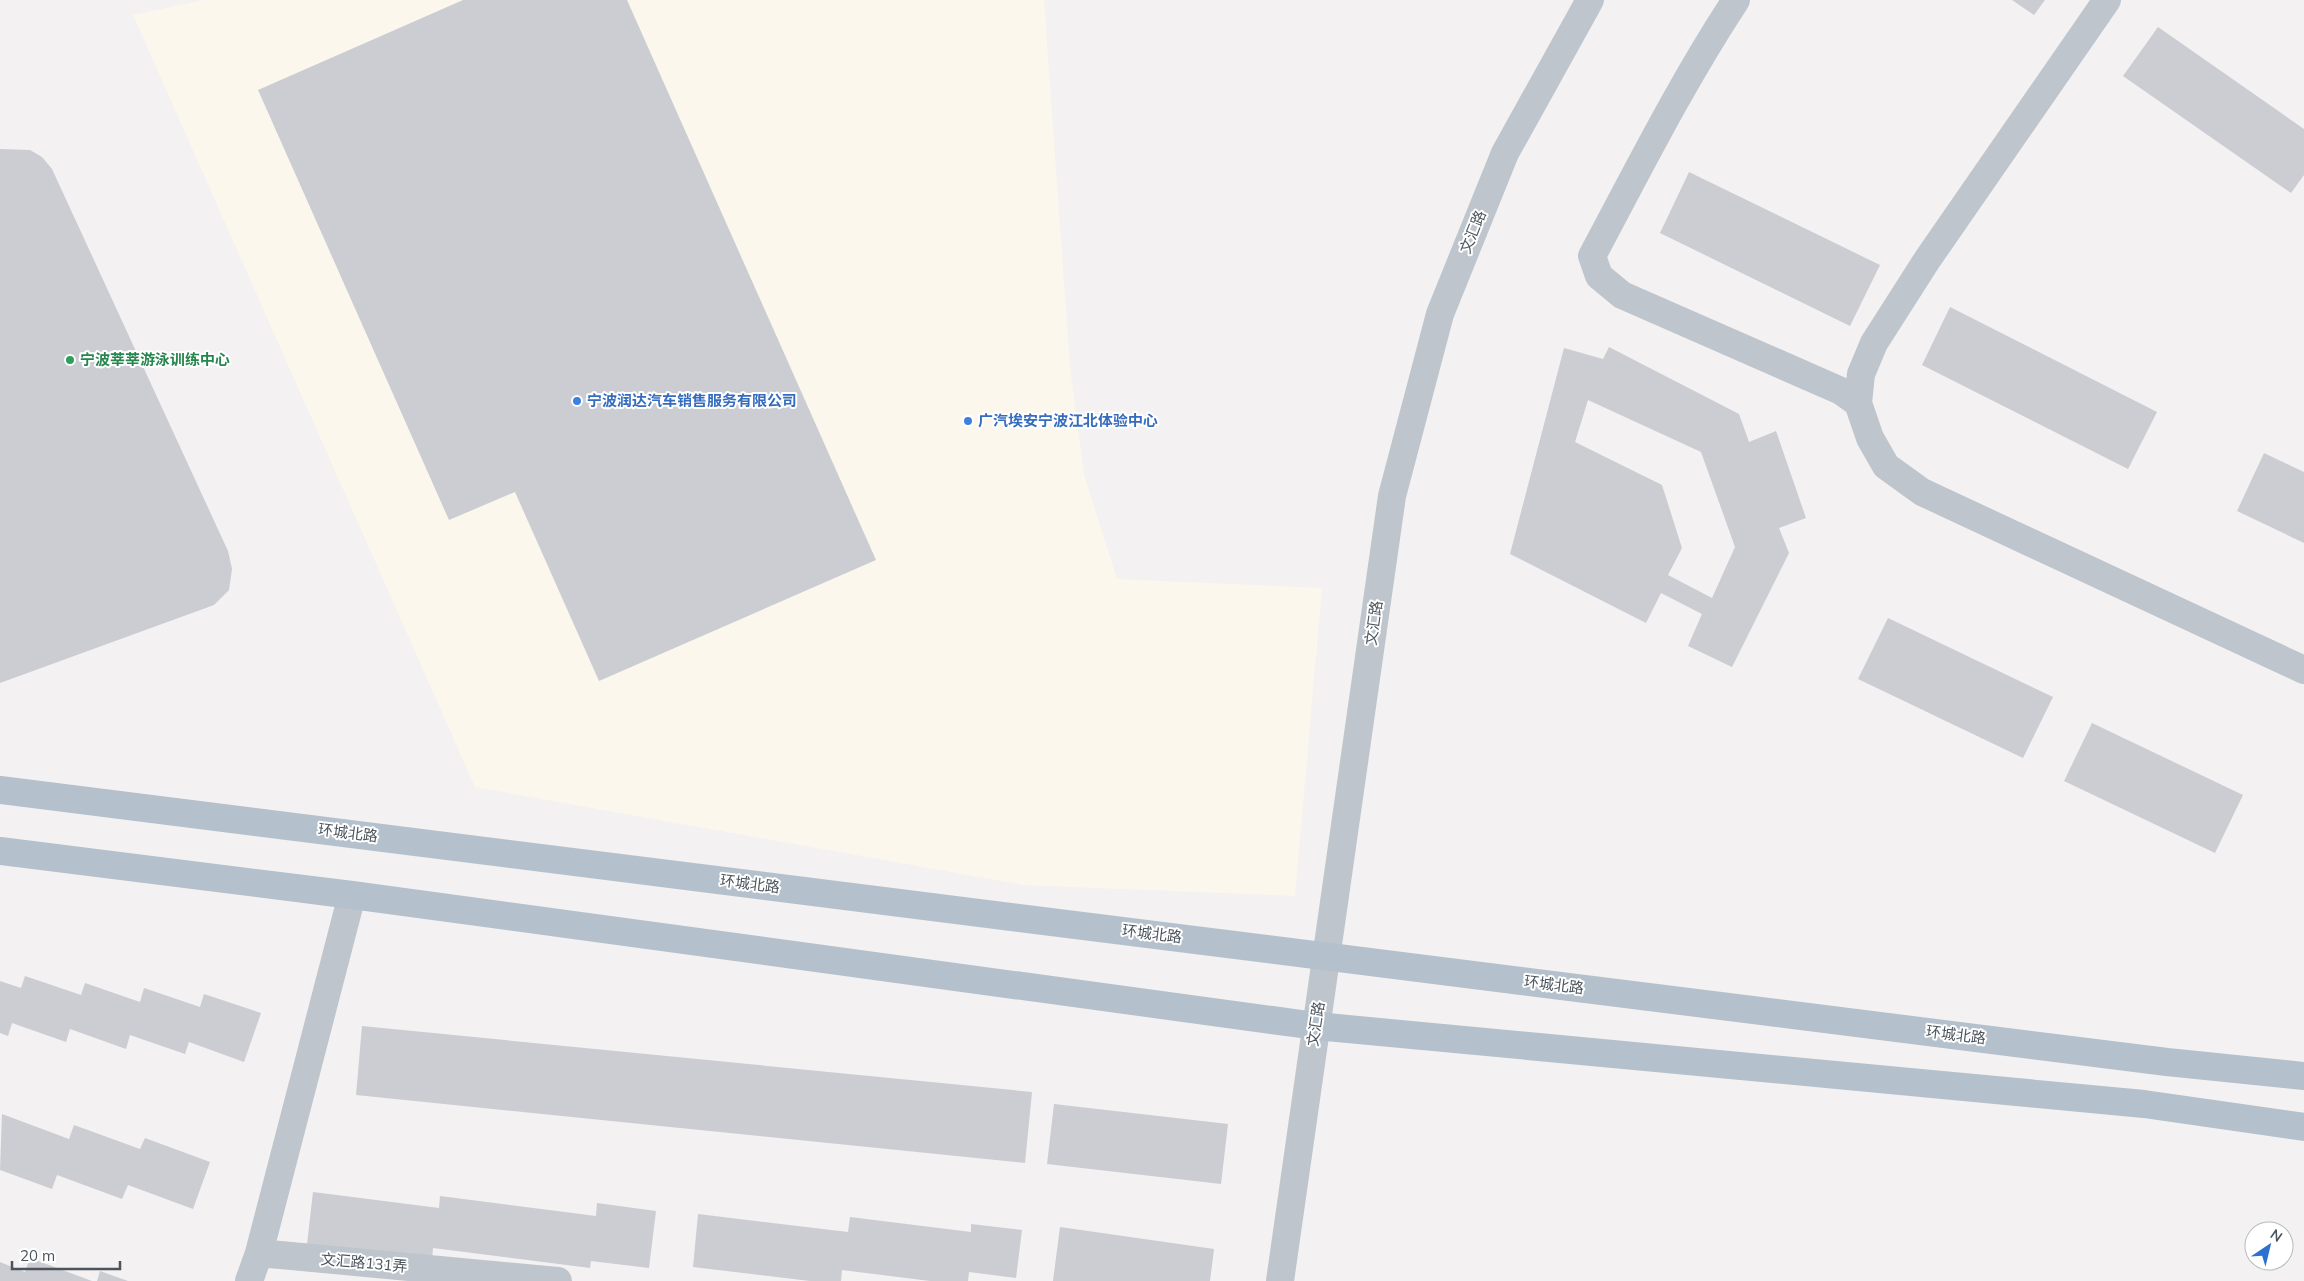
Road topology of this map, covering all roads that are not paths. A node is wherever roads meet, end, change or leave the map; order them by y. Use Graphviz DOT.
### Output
graph roads {
  1 [pos="1590,0"];
  2 [pos="1736,0"];
  3 [pos="2107,0"];
  4 [pos="1858,404"];
  5 [pos="2304,670"];
  6 [pos="0,790"];
  7 [pos="0,851"];
  8 [pos="352,895"];
  9 [pos="1327,956"];
  10 [pos="1316,1026"];
  11 [pos="2304,1076"];
  12 [pos="2304,1128"];
  13 [pos="259,1253"];
  14 [pos="249,1281"];
  15 [pos="558,1281"];
  16 [pos="1280,1281"];
  1 -- 9 [label="street, 文汇路"];
  2 -- 4 [label="street"];
  3 -- 4 [label="street"];
  4 -- 5 [label="street"];
  6 -- 9 [label="main road, 环城北路"];
  7 -- 8 [label="main road"];
  8 -- 10 [label="main road"];
  8 -- 13 [label="street"];
  9 -- 10 [label="street, 文汇路"];
  9 -- 11 [label="main road, 环城北路"];
  10 -- 12 [label="main road"];
  10 -- 16 [label="street, 文汇路"];
  13 -- 14 [label="street"];
  13 -- 15 [label="street, 文汇路131弄"];
}
